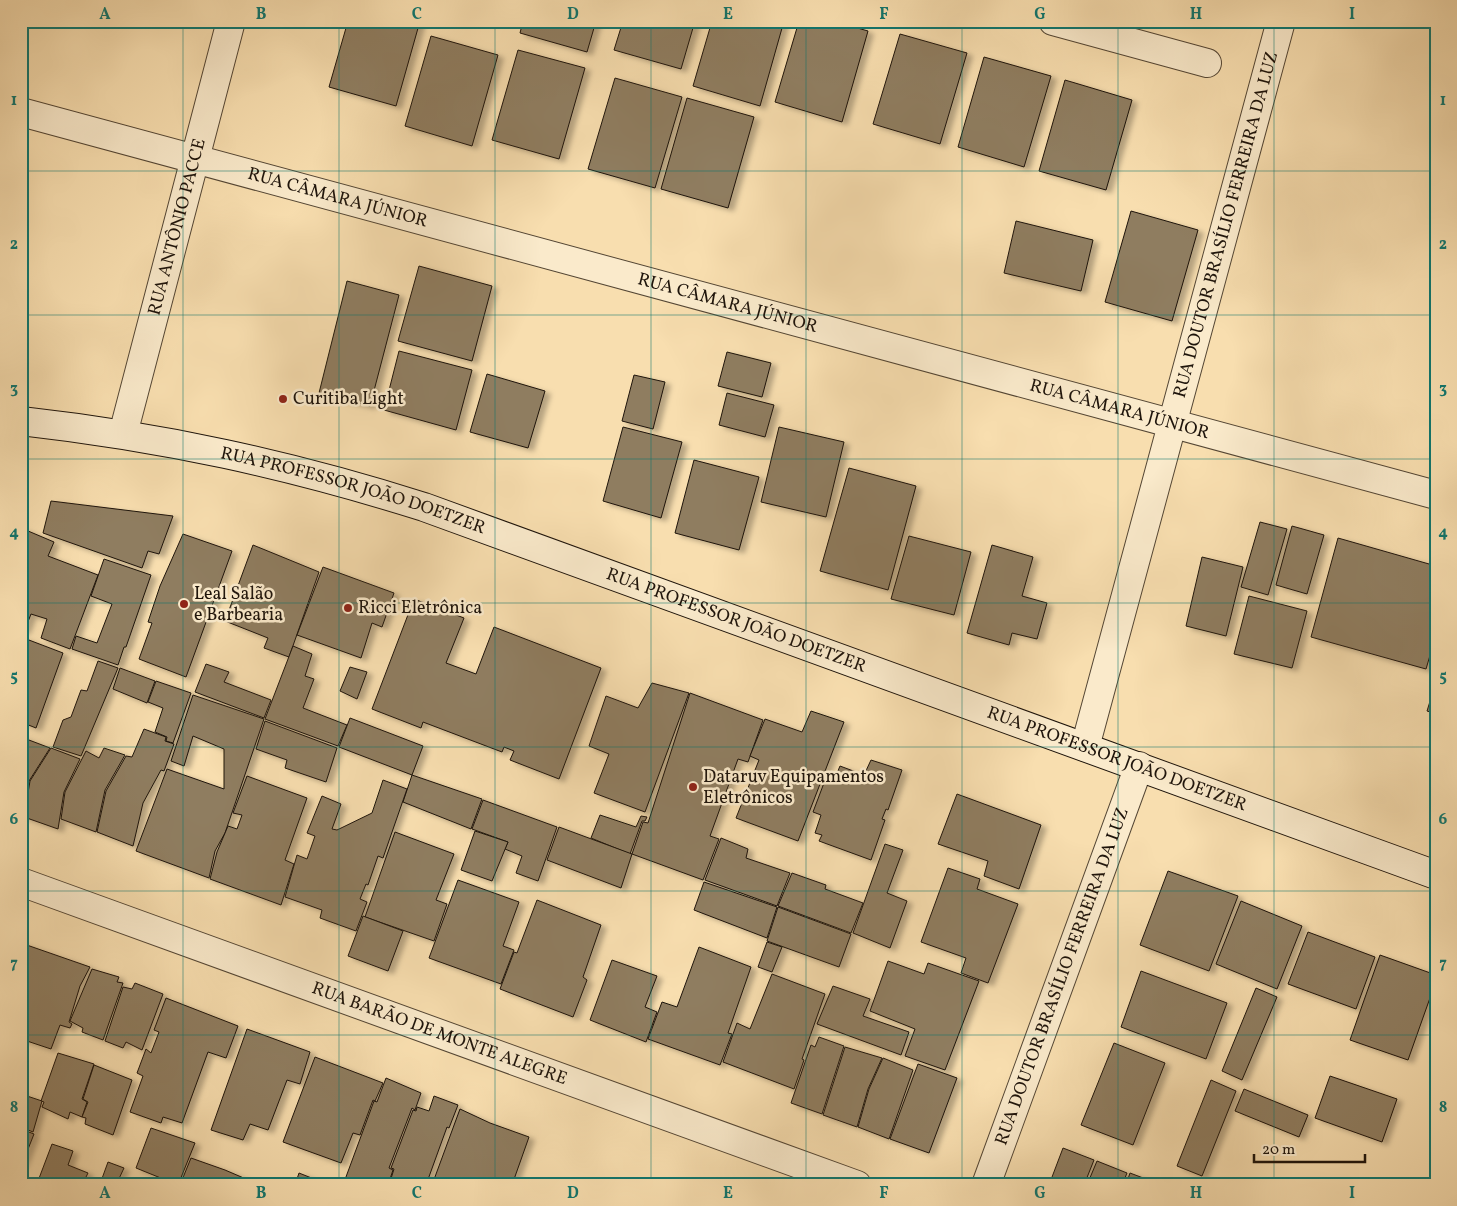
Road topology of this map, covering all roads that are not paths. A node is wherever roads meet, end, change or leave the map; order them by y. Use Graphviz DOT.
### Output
graph roads {
  1 [pos="231,21"];
  2 [pos="1053,21"];
  3 [pos="1281,21"];
  4 [pos="1207,63"];
  5 [pos="21,112"];
  6 [pos="195,159"];
  7 [pos="21,421"];
  8 [pos="1172,424"];
  9 [pos="123,434"];
  10 [pos="1436,495"];
  11 [pos="1085,747"];
  12 [pos="1139,766"];
  13 [pos="1436,875"];
  14 [pos="21,882"];
  15 [pos="857,1185"];
  16 [pos="986,1185"];
  1 -- 6 [label="street, RUA ANTÔNIO PACCE"];
  2 -- 4 [label="street"];
  3 -- 8 [label="street, RUA DOUTOR BRASÍLIO FERREIRA DA LUZ"];
  5 -- 6 [label="street, RUA CÂMARA JÚNIOR"];
  6 -- 8 [label="street, RUA CÂMARA JÚNIOR"];
  6 -- 9 [label="street, RUA ANTÔNIO PACCE"];
  7 -- 9 [label="street, RUA PROFESSOR JOÃO DOETZER"];
  8 -- 10 [label="street, RUA CÂMARA JÚNIOR"];
  8 -- 11 [label="street, RUA DOUTOR BRASÍLIO FERREIRA DA LUZ"];
  9 -- 11 [label="street, RUA PROFESSOR JOÃO DOETZER"];
  11 -- 12 [label="street, RUA PROFESSOR JOÃO DOETZER"];
  12 -- 13 [label="street, RUA PROFESSOR JOÃO DOETZER"];
  12 -- 16 [label="street, RUA DOUTOR BRASÍLIO FERREIRA DA LUZ"];
  14 -- 15 [label="street, RUA BARÃO DE MONTE ALEGRE"];
}
